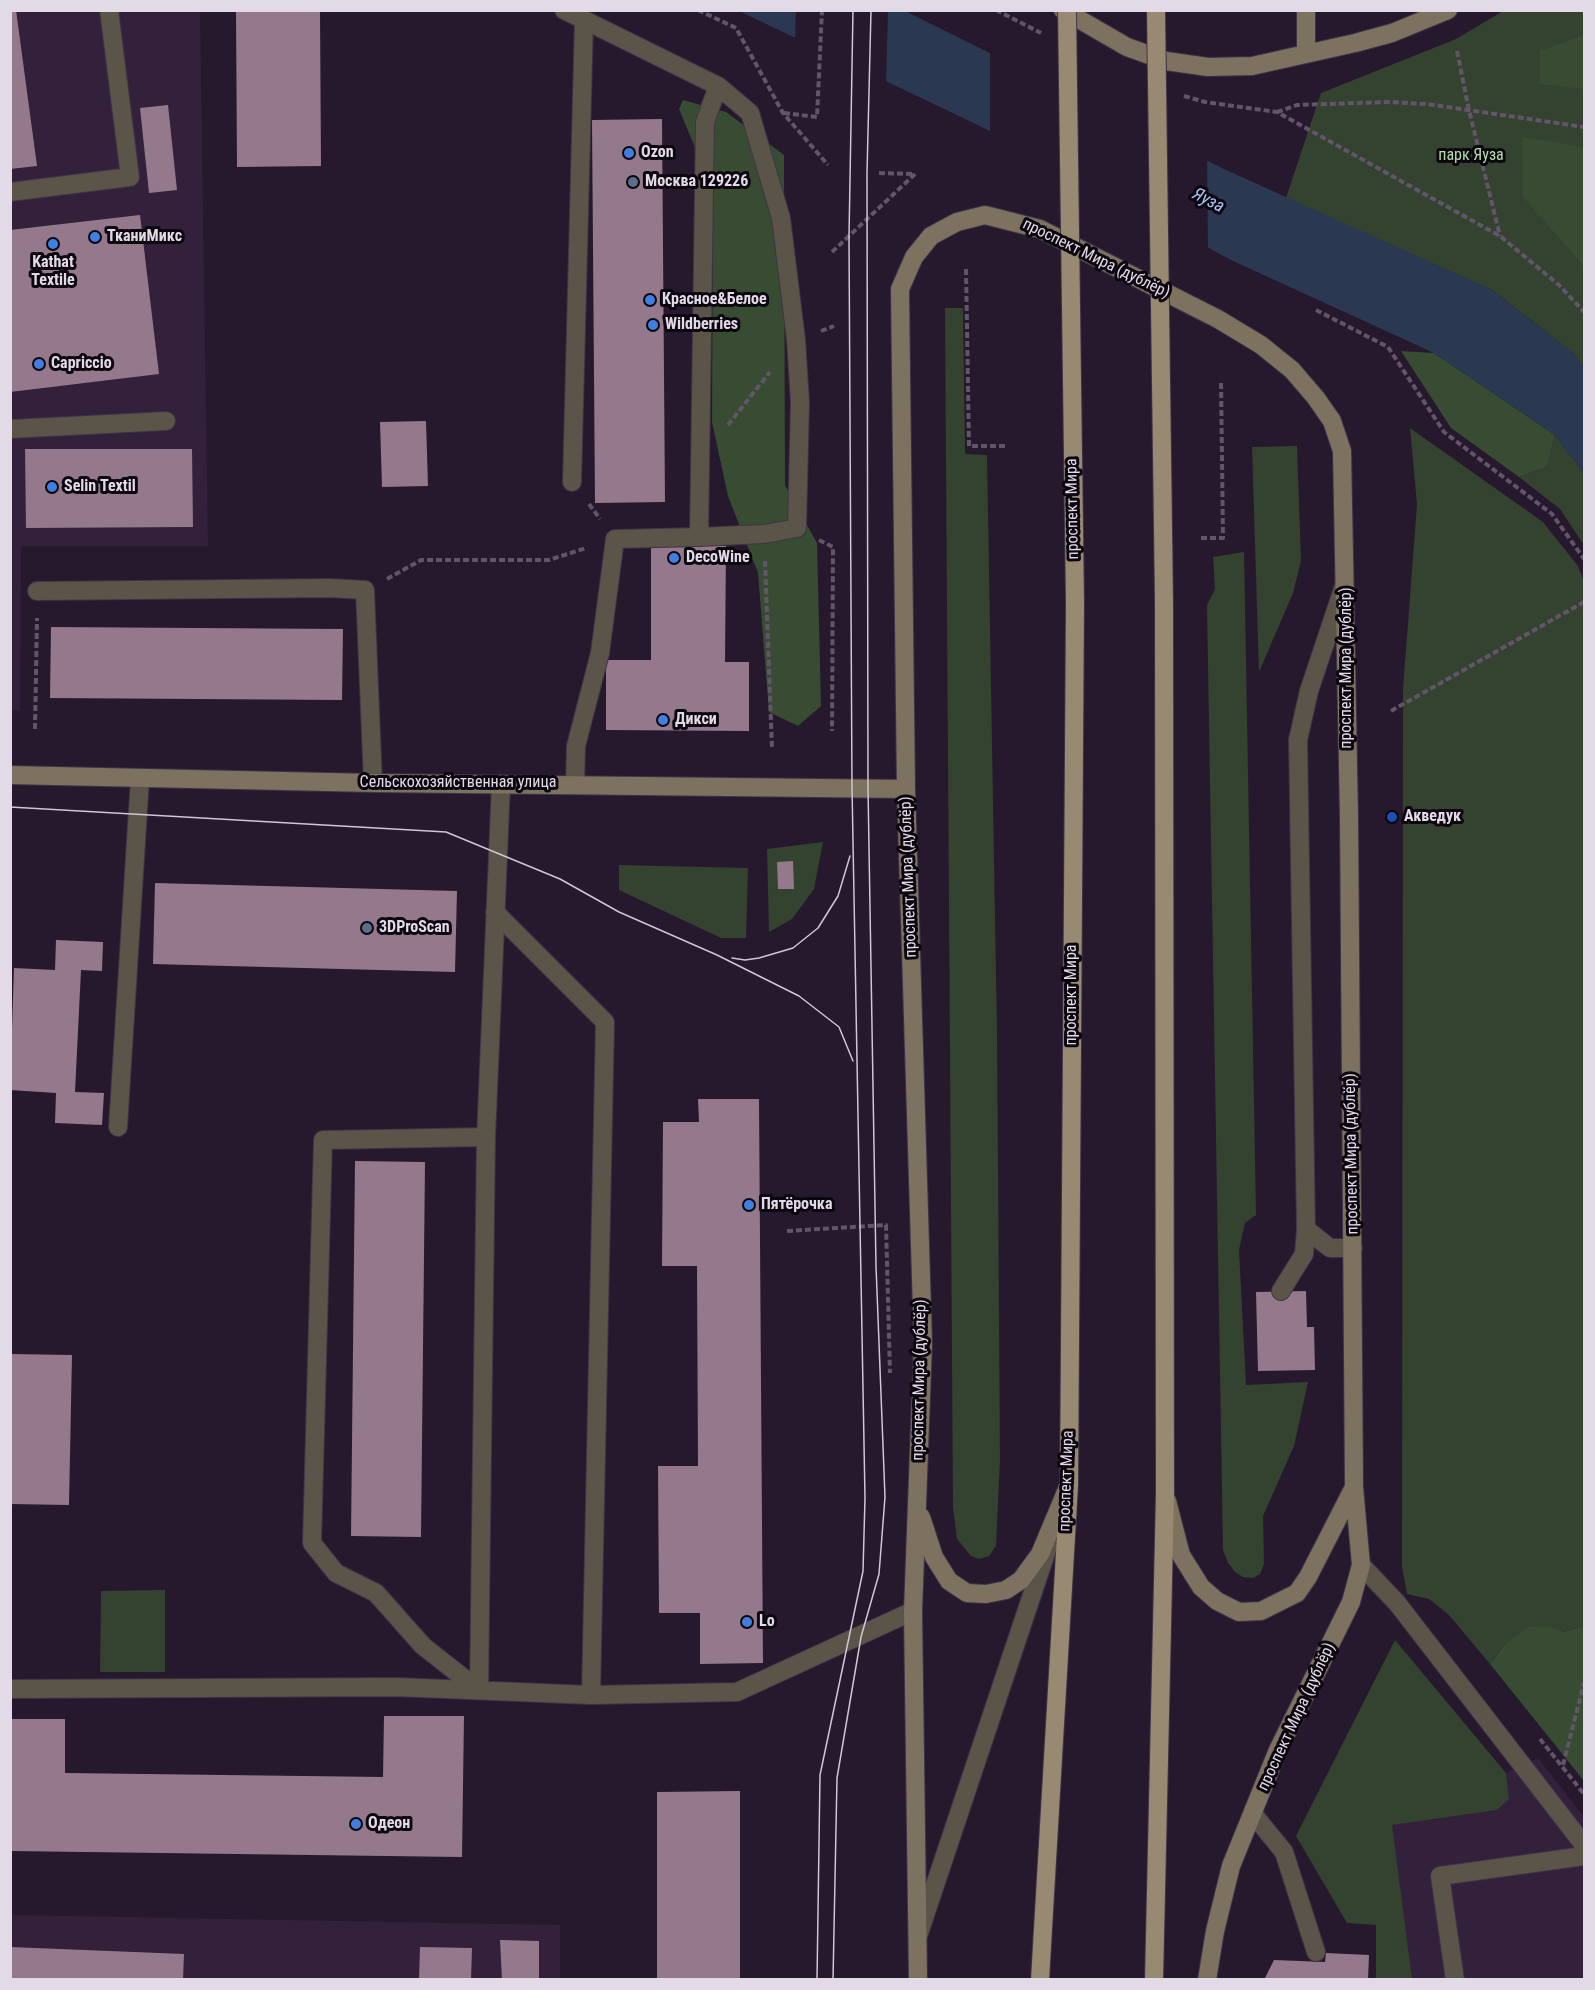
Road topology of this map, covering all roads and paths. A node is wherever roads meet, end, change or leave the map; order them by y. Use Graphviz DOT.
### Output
graph roads {
  1 [pos="110,10"];
  2 [pos="564,10"];
  3 [pos="698,10"];
  4 [pos="822,10"];
  5 [pos="1065,10"];
  6 [pos="1156,10"];
  7 [pos="1306,10"];
  8 [pos="1448,10"];
  9 [pos="584,20"];
  10 [pos="1457,51"];
  11 [pos="1306,54"];
  12 [pos="718,86"];
  13 [pos="1468,110"];
  14 [pos="783,113"];
  15 [pos="1584,127"];
  16 [pos="828,165"];
  17 [pos="879,173"];
  18 [pos="10,192"];
  19 [pos="1500,236"];
  20 [pos="832,252"];
  21 [pos="966,269"];
  22 [pos="1316,310"];
  23 [pos="1584,312"];
  24 [pos="796,340"];
  25 [pos="1221,380"];
  26 [pos="166,421"];
  27 [pos="10,429"];
  28 [pos="1006,446"];
  29 [pos="699,460"];
  30 [pos="572,482"];
  31 [pos="764,534"];
  32 [pos="699,537"];
  33 [pos="1201,538"];
  34 [pos="615,539"];
  35 [pos="833,547"];
  36 [pos="1584,560"];
  37 [pos="1346,578"];
  38 [pos="365,590"];
  39 [pos="37,591"];
  40 [pos="1584,602"];
  41 [pos="1391,711"];
  42 [pos="35,729"];
  43 [pos="832,731"];
  44 [pos="772,749"];
  45 [pos="10,775"];
  46 [pos="140,778"];
  47 [pos="373,783"];
  48 [pos="501,784"];
  49 [pos="575,784"];
  50 [pos="906,789"];
  51 [pos="495,912"];
  52 [pos="118,1127"];
  53 [pos="486,1137"];
  54 [pos="1306,1230"];
  55 [pos="788,1231"];
  56 [pos="1353,1248"];
  57 [pos="1281,1291"];
  58 [pos="890,1373"];
  59 [pos="917,1480"];
  60 [pos="1069,1485"];
  61 [pos="1354,1487"];
  62 [pos="1165,1493"];
  63 [pos="1361,1564"];
  64 [pos="913,1611"];
  65 [pos="1584,1683"];
  66 [pos="10,1689"];
  67 [pos="479,1690"];
  68 [pos="591,1695"];
  69 [pos="1563,1766"];
  70 [pos="1253,1814"];
  71 [pos="1584,1845"];
  72 [pos="1584,1856"];
  73 [pos="917,1940"];
  74 [pos="1316,1952"];
  75 [pos="918,1980"];
  76 [pos="929,1980"];
  77 [pos="1040,1980"];
  78 [pos="1154,1980"];
  79 [pos="1207,1980"];
  80 [pos="1455,1980"];
  1 -- 18 [label="street"];
  2 -- 9 [label="street"];
  3 -- 14 [label="path"];
  4 -- 14 [label="path"];
  5 -- 11 [label="main road"];
  5 -- 60 [label="main road, проспект Мира, bridge"];
  6 -- 62 [label="main road, bridge"];
  7 -- 11 [label="main road"];
  8 -- 11 [label="main road"];
  9 -- 12 [label="street"];
  9 -- 30 [label="street"];
  10 -- 13 [label="path"];
  12 -- 24 [label="street"];
  12 -- 29 [label="street"];
  13 -- 15 [label="path"];
  13 -- 19 [label="path"];
  13 -- 19 [label="path"];
  14 -- 16 [label="path"];
  17 -- 20 [label="path"];
  19 -- 23 [label="path"];
  21 -- 28 [label="path"];
  22 -- 36 [label="path"];
  24 -- 29 [label="path"];
  24 -- 31 [label="street"];
  25 -- 33 [label="path"];
  26 -- 27 [label="street"];
  29 -- 32 [label="street"];
  30 -- 34 [label="path"];
  31 -- 32 [label="street"];
  31 -- 44 [label="path"];
  32 -- 34 [label="street"];
  34 -- 38 [label="path"];
  34 -- 49 [label="street"];
  35 -- 43 [label="path"];
  37 -- 50 [label="main road, проспект Мира (дублёр)"];
  37 -- 54 [label="street"];
  37 -- 56 [label="main road, проспект Мира (дублёр)"];
  38 -- 39 [label="street"];
  38 -- 47 [label="street"];
  39 -- 42 [label="path"];
  40 -- 41 [label="path"];
  45 -- 46 [label="main road, Сельскохозяйственная улица"];
  46 -- 47 [label="main road, Сельскохозяйственная улица"];
  46 -- 52 [label="street"];
  47 -- 48 [label="main road, Сельскохозяйственная улица"];
  48 -- 49 [label="main road, Сельскохозяйственная улица"];
  48 -- 51 [label="street"];
  49 -- 50 [label="main road, Сельскохозяйственная улица"];
  50 -- 59 [label="main road, проспект Мира (дублёр)"];
  51 -- 53 [label="street"];
  51 -- 68 [label="street"];
  53 -- 67 [label="street"];
  53 -- 67 [label="street"];
  54 -- 56 [label="street"];
  54 -- 57 [label="street"];
  55 -- 58 [label="path"];
  56 -- 61 [label="main road, проспект Мира (дублёр)"];
  59 -- 60 [label="main road, проспект Мира (дублёр)"];
  59 -- 64 [label="main road, проспект Мира (дублёр)"];
  60 -- 73 [label="street"];
  60 -- 77 [label="main road, проспект Мира"];
  61 -- 62 [label="main road, проспект Мира (дублёр)"];
  61 -- 63 [label="main road, проспект Мира (дублёр)"];
  62 -- 78 [label="main road"];
  63 -- 70 [label="main road, проспект Мира (дублёр)"];
  63 -- 71 [label="street"];
  64 -- 68 [label="street"];
  64 -- 73 [label="main road, проспект Мира (дублёр)"];
  65 -- 69 [label="path"];
  66 -- 67 [label="street"];
  67 -- 68 [label="street"];
  70 -- 74 [label="street"];
  70 -- 79 [label="main road, проспект Мира (дублёр)"];
  72 -- 80 [label="street"];
  73 -- 75 [label="main road, проспект Мира (дублёр)"];
  73 -- 76 [label="main road"];
}
